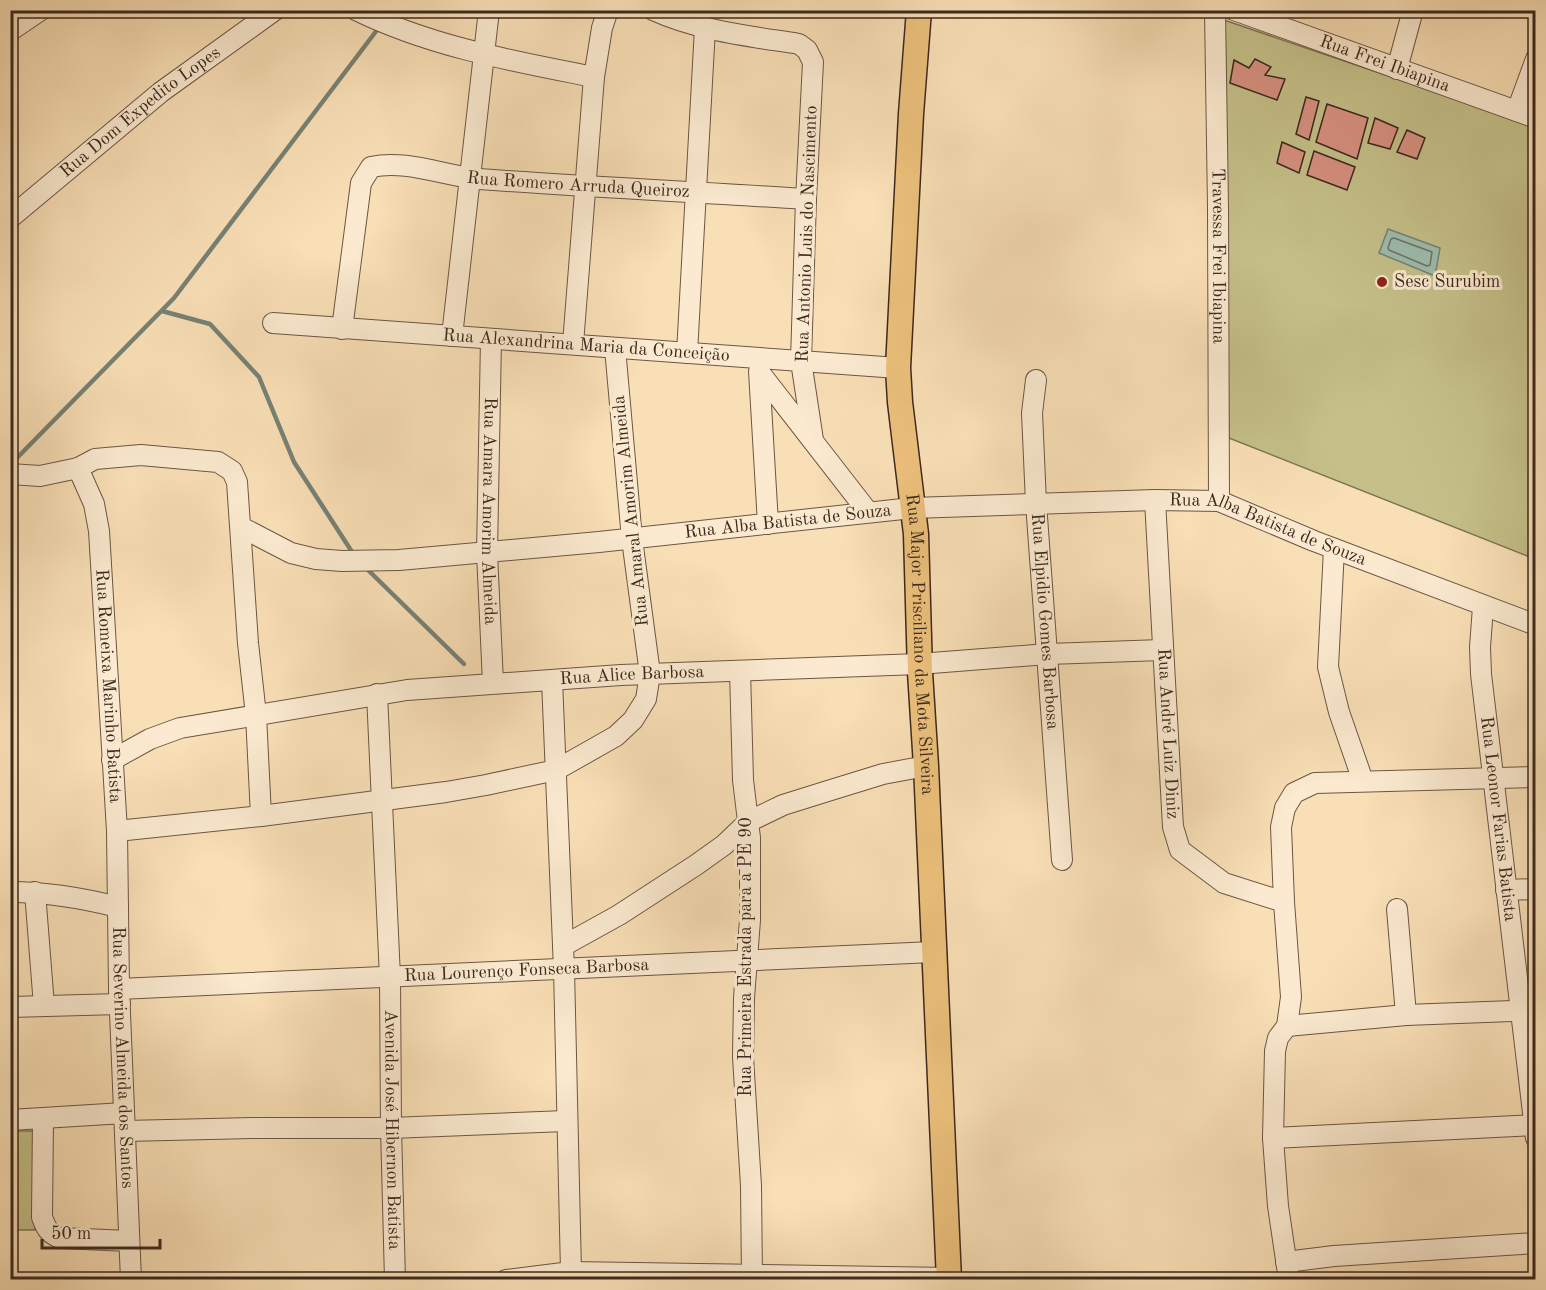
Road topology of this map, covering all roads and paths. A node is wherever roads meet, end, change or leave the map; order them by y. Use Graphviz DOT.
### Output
graph roads {
  1 [pos="41,10"];
  2 [pos="275,10"];
  3 [pos="489,10"];
  4 [pos="608,10"];
  5 [pos="653,10"];
  6 [pos="919,10"];
  7 [pos="1215,10"];
  8 [pos="1234,10"];
  9 [pos="1413,10"];
  10 [pos="363,14"];
  11 [pos="1276,17"];
  12 [pos="705,28"];
  13 [pos="10,31"];
  14 [pos="484,55"];
  15 [pos="1536,59"];
  16 [pos="1397,69"];
  17 [pos="594,77"];
  18 [pos="1517,111"];
  19 [pos="1536,118"];
  20 [pos="471,178"];
  21 [pos="585,187"];
  22 [pos="695,192"];
  23 [pos="806,199"];
  24 [pos="10,218"];
  25 [pos="273,323"];
  26 [pos="342,329"];
  27 [pos="452,336"];
  28 [pos="490,339"];
  29 [pos="573,344"];
  30 [pos="615,348"];
  31 [pos="687,352"];
  32 [pos="801,361"];
  33 [pos="759,366"];
  34 [pos="898,368"];
  35 [pos="1036,380"];
  36 [pos="813,440"];
  37 [pos="78,468"];
  38 [pos="10,474"];
  39 [pos="1155,500"];
  40 [pos="1219,501"];
  41 [pos="1036,504"];
  42 [pos="912,508"];
  43 [pos="868,512"];
  44 [pos="768,524"];
  45 [pos="241,527"];
  46 [pos="632,539"];
  47 [pos="1334,549"];
  48 [pos="487,553"];
  49 [pos="1483,607"];
  50 [pos="1536,625"];
  51 [pos="1162,650"];
  52 [pos="1048,654"];
  53 [pos="920,664"];
  54 [pos="740,671"];
  55 [pos="650,674"];
  56 [pos="552,680"];
  57 [pos="494,683"];
  58 [pos="376,694"];
  59 [pos="256,715"];
  60 [pos="112,760"];
  61 [pos="926,766"];
  62 [pos="556,770"];
  63 [pos="1536,777"];
  64 [pos="1493,778"];
  65 [pos="1363,781"];
  66 [pos="382,800"];
  67 [pos="261,816"];
  68 [pos="748,822"];
  69 [pos="117,831"];
  70 [pos="1062,860"];
  71 [pos="1536,889"];
  72 [pos="1506,890"];
  73 [pos="10,892"];
  74 [pos="35,892"];
  75 [pos="1284,902"];
  76 [pos="118,907"];
  77 [pos="1397,909"];
  78 [pos="562,946"];
  79 [pos="933,952"];
  80 [pos="747,960"];
  81 [pos="564,969"];
  82 [pos="390,976"];
  83 [pos="120,996"];
  84 [pos="44,1006"];
  85 [pos="10,1007"];
  86 [pos="1527,1010"];
  87 [pos="1406,1015"];
  88 [pos="1287,1026"];
  89 [pos="43,1119"];
  90 [pos="10,1120"];
  91 [pos="566,1121"];
  92 [pos="125,1122"];
  93 [pos="391,1128"];
  94 [pos="1535,1130"];
  95 [pos="1273,1138"];
  96 [pos="129,1241"];
  97 [pos="1536,1243"];
  98 [pos="1288,1271"];
  99 [pos="571,1272"];
  100 [pos="752,1278"];
  101 [pos="949,1279"];
  102 [pos="131,1280"];
  103 [pos="395,1280"];
  104 [pos="506,1280"];
  1 -- 13 [label="street"];
  2 -- 24 [label="street, Rua Dom Expedito Lopes"];
  3 -- 14 [label="street"];
  4 -- 17 [label="street"];
  5 -- 12 [label="street"];
  6 -- 34 [label="main road, Rua Major Prisciliano da Mota Silveira"];
  7 -- 40 [label="street, Travessa Frei Ibiapina"];
  8 -- 11 [label="street, Rua Frei Ibiapina"];
  9 -- 16 [label="street"];
  10 -- 14 [label="street"];
  11 -- 16 [label="street, Rua Frei Ibiapina"];
  12 -- 22 [label="street"];
  12 -- 23 [label="street, Rua Antonio Luis do Nascimento"];
  14 -- 17 [label="street"];
  14 -- 20 [label="street"];
  15 -- 18 [label="street"];
  16 -- 18 [label="street, Rua Frei Ibiapina"];
  17 -- 21 [label="street"];
  18 -- 19 [label="street, Rua Frei Ibiapina"];
  20 -- 21 [label="street, Rua Romero Arruda Queiroz"];
  20 -- 26 [label="street, Rua Romero Arruda Queiroz"];
  20 -- 27 [label="street"];
  21 -- 22 [label="street, Rua Romero Arruda Queiroz"];
  21 -- 29 [label="street"];
  22 -- 23 [label="street, Rua Romero Arruda Queiroz"];
  22 -- 31 [label="street"];
  23 -- 32 [label="street, Rua Antonio Luis do Nascimento"];
  25 -- 26 [label="street, Rua Alexandrina Maria da Conceição"];
  26 -- 27 [label="street, Rua Alexandrina Maria da Conceição"];
  27 -- 28 [label="street, Rua Alexandrina Maria da Conceição"];
  28 -- 29 [label="street, Rua Alexandrina Maria da Conceição"];
  28 -- 48 [label="street, Rua Amara Amorim Almeida"];
  29 -- 30 [label="street, Rua Alexandrina Maria da Conceição"];
  30 -- 31 [label="street, Rua Alexandrina Maria da Conceição"];
  30 -- 46 [label="street, Rua Amaral Amorim Almeida"];
  31 -- 33 [label="street, Rua Alexandrina Maria da Conceição"];
  32 -- 33 [label="street, Rua Alexandrina Maria da Conceição"];
  32 -- 34 [label="street, Rua Alexandrina Maria da Conceição"];
  32 -- 36 [label="street, Rua Antonio Luis do Nascimento"];
  33 -- 36 [label="street"];
  33 -- 44 [label="street"];
  34 -- 42 [label="main road, Rua Major Prisciliano da Mota Silveira"];
  35 -- 41 [label="street, Rua Elpidio Gomes Barbosa"];
  36 -- 43 [label="street"];
  37 -- 38 [label="street"];
  37 -- 45 [label="street"];
  37 -- 60 [label="street, Rua Romeixa Marinho Batista"];
  39 -- 40 [label="street, Rua Alba Batista de Souza"];
  39 -- 41 [label="street, Rua Alba Batista de Souza"];
  39 -- 51 [label="street, Rua André Luiz Diniz"];
  40 -- 47 [label="street, Rua Alba Batista de Souza"];
  41 -- 42 [label="street, Rua Alba Batista de Souza"];
  41 -- 52 [label="street, Rua Elpidio Gomes Barbosa"];
  42 -- 43 [label="street, Rua Alba Batista de Souza"];
  42 -- 53 [label="main road, Rua Major Prisciliano da Mota Silveira"];
  43 -- 44 [label="street, Rua Alba Batista de Souza"];
  44 -- 46 [label="street, Rua Alba Batista de Souza"];
  45 -- 48 [label="street, Rua Alba Batista de Souza"];
  45 -- 59 [label="street"];
  46 -- 48 [label="street, Rua Alba Batista de Souza"];
  46 -- 55 [label="street, Rua Amaral Amorim Almeida"];
  47 -- 49 [label="street, Rua Alba Batista de Souza"];
  47 -- 65 [label="street"];
  48 -- 57 [label="street, Rua Amara Amorim Almeida"];
  49 -- 50 [label="street, Rua Alba Batista de Souza"];
  49 -- 64 [label="street, Rua Leonor Farias Batista"];
  51 -- 52 [label="street, Rua Alice Barbosa"];
  51 -- 75 [label="street, Rua André Luiz Diniz"];
  52 -- 53 [label="street, Rua Alice Barbosa"];
  52 -- 70 [label="street, Rua Elpidio Gomes Barbosa"];
  53 -- 54 [label="street, Rua Alice Barbosa"];
  53 -- 61 [label="main road, Rua Major Prisciliano da Mota Silveira"];
  54 -- 55 [label="street, Rua Alice Barbosa"];
  54 -- 68 [label="street, Rua Primeira Estrada para a PE 90"];
  55 -- 56 [label="street, Rua Alice Barbosa"];
  55 -- 62 [label="street"];
  56 -- 57 [label="street, Rua Alice Barbosa"];
  56 -- 62 [label="street"];
  57 -- 58 [label="street, Rua Alice Barbosa"];
  58 -- 59 [label="street, Rua Alice Barbosa"];
  58 -- 66 [label="street, Avenida José Hibernon Batista"];
  59 -- 60 [label="street, Rua Alice Barbosa"];
  59 -- 67 [label="street"];
  60 -- 69 [label="street, Rua Romeixa Marinho Batista"];
  61 -- 68 [label="street"];
  61 -- 79 [label="main road, Rua Major Prisciliano da Mota Silveira"];
  62 -- 66 [label="street"];
  62 -- 78 [label="street"];
  63 -- 64 [label="street"];
  64 -- 65 [label="street"];
  64 -- 72 [label="street, Rua Leonor Farias Batista"];
  65 -- 75 [label="street"];
  66 -- 67 [label="street"];
  66 -- 82 [label="street, Avenida José Hibernon Batista"];
  67 -- 69 [label="street"];
  68 -- 78 [label="street"];
  68 -- 80 [label="street, Rua Primeira Estrada para a PE 90"];
  69 -- 76 [label="street, Rua Romeixa Marinho Batista"];
  71 -- 72 [label="street"];
  72 -- 86 [label="street, Rua Leonor Farias Batista"];
  73 -- 74 [label="street"];
  74 -- 76 [label="street"];
  74 -- 84 [label="street"];
  75 -- 88 [label="street"];
  76 -- 83 [label="street, Rua Severino Almeida dos Santos"];
  77 -- 87 [label="street"];
  78 -- 81 [label="street"];
  79 -- 80 [label="street, Rua Lourenço Fonseca Barbosa"];
  79 -- 101 [label="main road, Rua Major Prisciliano da Mota Silveira"];
  80 -- 81 [label="street, Rua Lourenço Fonseca Barbosa"];
  80 -- 100 [label="street, Rua Primeira Estrada para a PE 90"];
  81 -- 82 [label="street, Rua Lourenço Fonseca Barbosa"];
  81 -- 91 [label="street"];
  82 -- 83 [label="street, Rua Lourenço Fonseca Barbosa"];
  82 -- 93 [label="street, Avenida José Hibernon Batista"];
  83 -- 84 [label="street, Rua Lourenço Fonseca Barbosa"];
  83 -- 92 [label="street, Rua Severino Almeida dos Santos"];
  84 -- 85 [label="street, Rua Lourenço Fonseca Barbosa"];
  86 -- 87 [label="street"];
  86 -- 94 [label="street, Rua Leonor Farias Batista"];
  87 -- 88 [label="street"];
  88 -- 95 [label="street"];
  89 -- 90 [label="street"];
  89 -- 92 [label="street"];
  89 -- 96 [label="street"];
  91 -- 93 [label="street"];
  91 -- 99 [label="street"];
  92 -- 93 [label="street"];
  92 -- 96 [label="street, Rua Severino Almeida dos Santos"];
  93 -- 103 [label="street, Avenida José Hibernon Batista"];
  94 -- 95 [label="street"];
  95 -- 98 [label="street"];
  96 -- 102 [label="street, Rua Severino Almeida dos Santos"];
  97 -- 98 [label="street"];
  99 -- 100 [label="street"];
  99 -- 104 [label="street"];
  100 -- 101 [label="street"];
}
